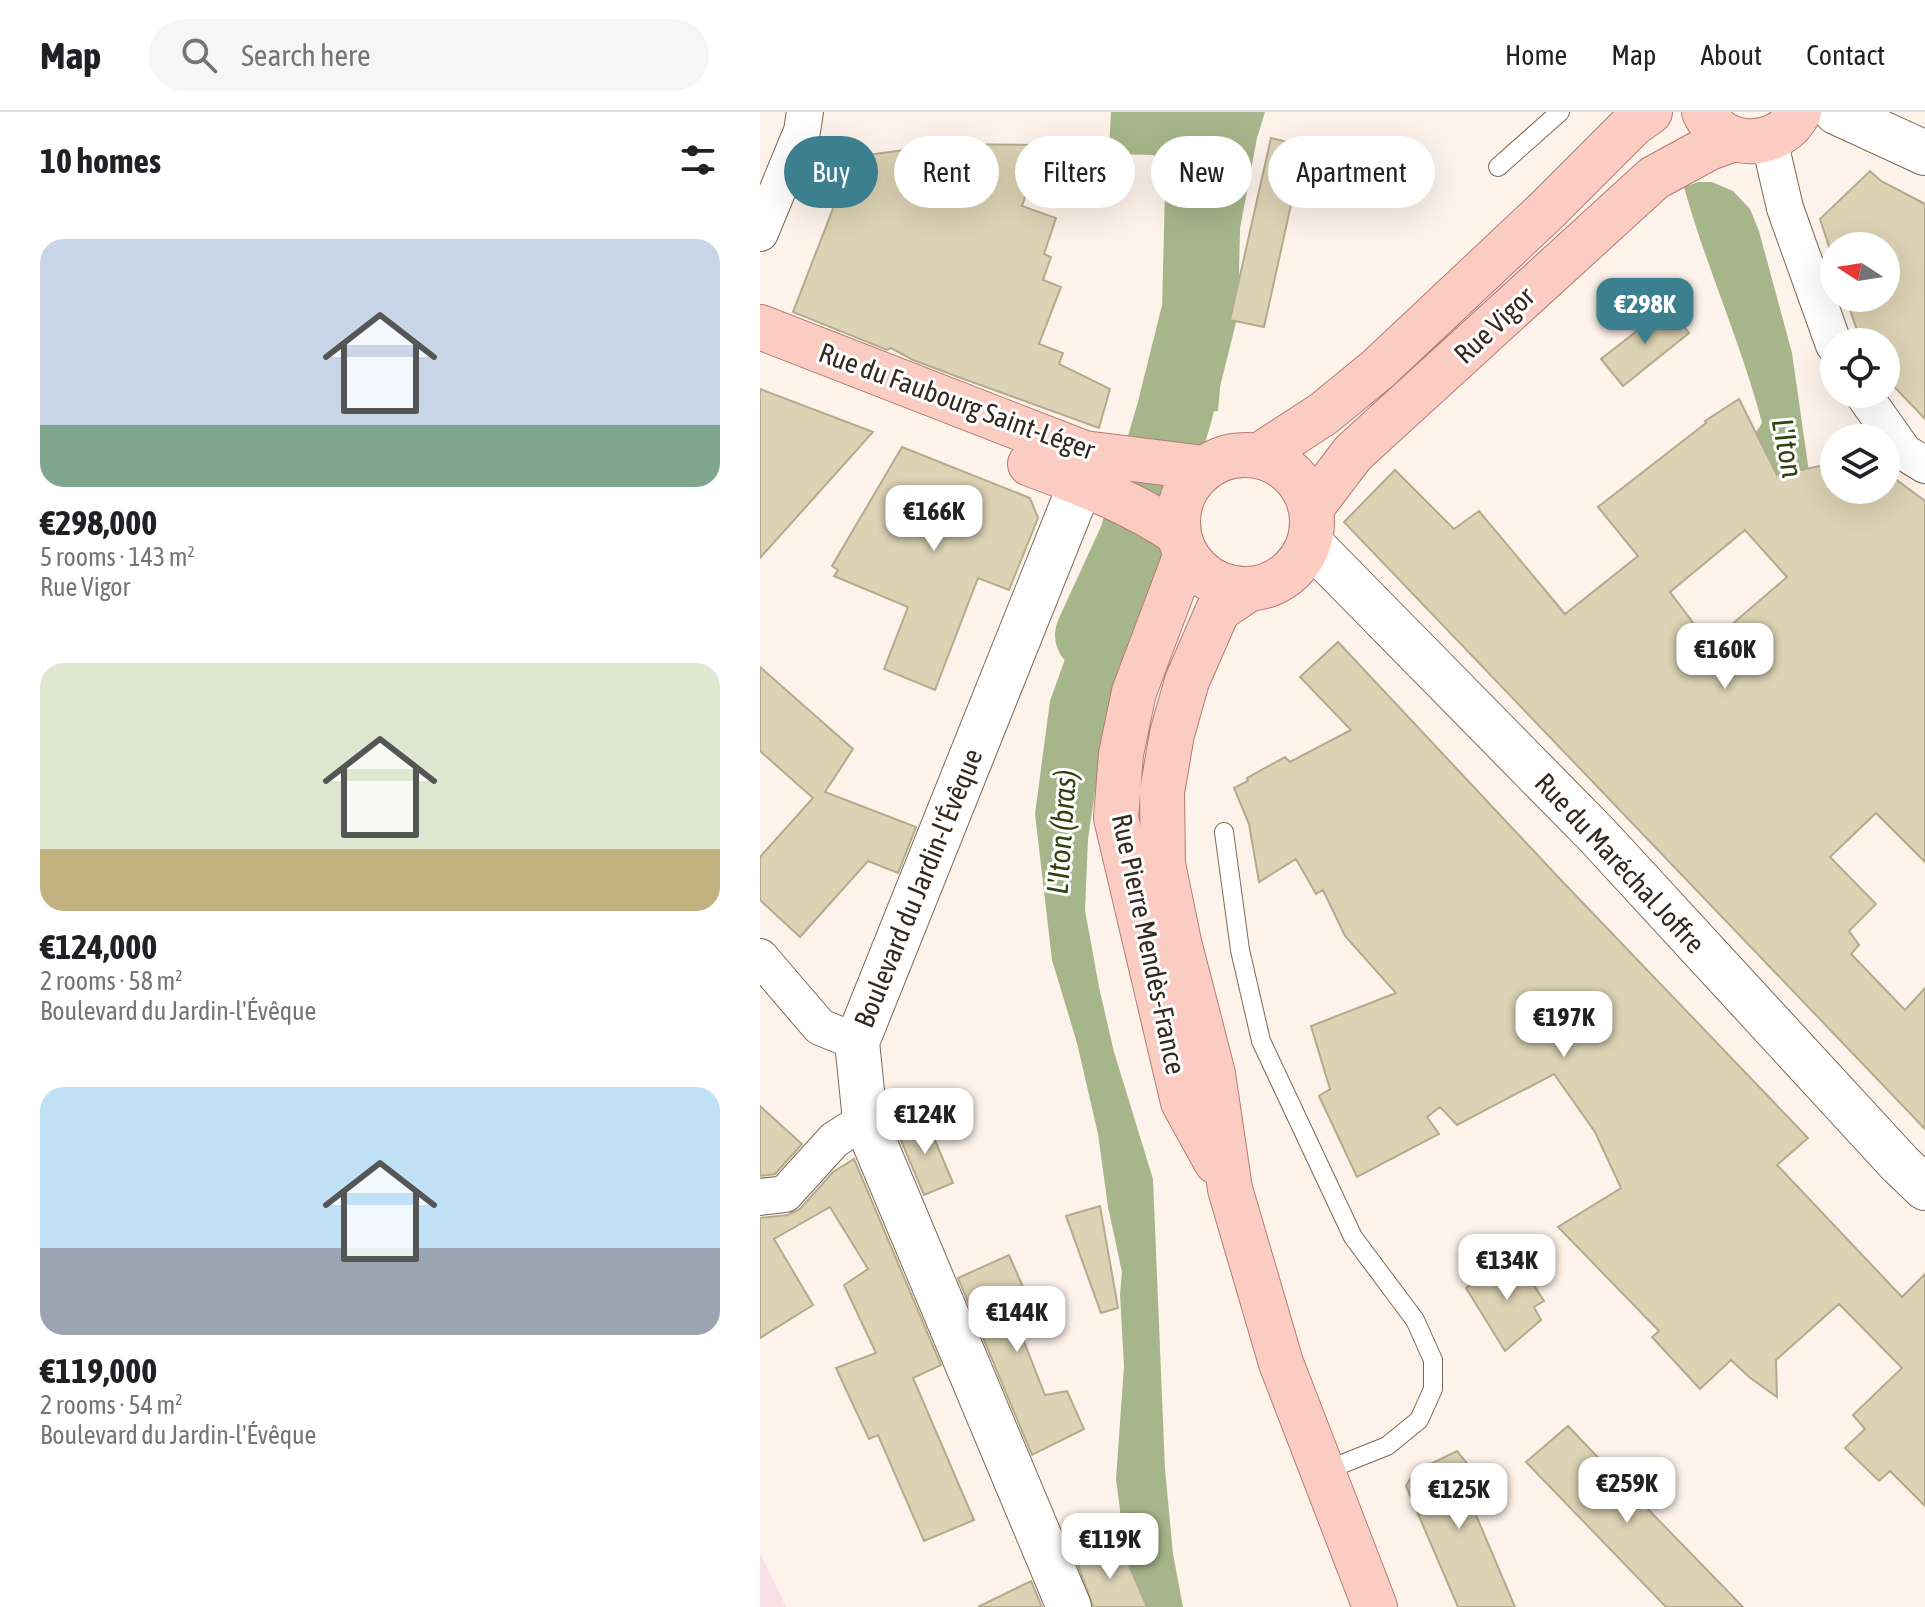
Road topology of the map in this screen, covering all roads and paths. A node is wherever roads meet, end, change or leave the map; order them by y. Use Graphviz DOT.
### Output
graph roads {
  1 [pos="805,112"];
  2 [pos="1560,112"];
  3 [pos="1836,112"];
  4 [pos="1642,118"];
  5 [pos="1743,130"];
  6 [pos="1925,153"];
  7 [pos="1498,167"];
  8 [pos="760,233"];
  9 [pos="760,327"];
  10 [pos="1828,328"];
  11 [pos="760,358"];
  12 [pos="1873,408"];
  13 [pos="1260,455"];
  14 [pos="1925,465"];
  15 [pos="1189,467"];
  16 [pos="1089,476"];
  17 [pos="1311,525"];
  18 [pos="1174,536"];
  19 [pos="1249,589"];
  20 [pos="1224,832"];
  21 [pos="760,957"];
  22 [pos="857,1042"];
  23 [pos="865,1120"];
  24 [pos="1925,1188"];
  25 [pos="1230,1189"];
  26 [pos="760,1197"];
  27 [pos="1322,1472"];
  28 [pos="1069,1607"];
  29 [pos="1375,1607"];
  1 -- 8 [label="street"];
  2 -- 7 [label="lane"];
  3 -- 6 [label="street"];
  4 -- 13 [label="main road, Rue Vigor"];
  5 -- 10 [label="street"];
  5 -- 17 [label="main road, Rue Vigor"];
  9 -- 16 [label="main road, Rue du Faubourg Saint-Léger"];
  11 -- 16 [label="main road, Rue du Faubourg Saint-Léger"];
  12 -- 14 [label="street"];
  13 -- 15 [label="main road"];
  13 -- 17 [label="main road"];
  15 -- 16 [label="main road, Rue du Faubourg Saint-Léger"];
  15 -- 18 [label="main road"];
  16 -- 18 [label="main road, Rue du Faubourg Saint-Léger"];
  16 -- 22 [label="street, Boulevard du Jardin-l'Évêque"];
  17 -- 19 [label="main road"];
  17 -- 24 [label="street, Rue du Maréchal Joffre"];
  18 -- 19 [label="main road"];
  18 -- 25 [label="main road, Rue Pierre Mendès-France"];
  19 -- 25 [label="main road, Rue Pierre Mendès-France"];
  20 -- 27 [label="lane"];
  21 -- 22 [label="street"];
  22 -- 23 [label="street, Boulevard du Jardin-l'Évêque"];
  23 -- 26 [label="street"];
  23 -- 28 [label="street, Boulevard du Jardin-l'Évêque"];
  25 -- 27 [label="main road, Rue Pierre Mendès-France"];
  27 -- 29 [label="main road, Rue Pierre Mendès-France"];
}
